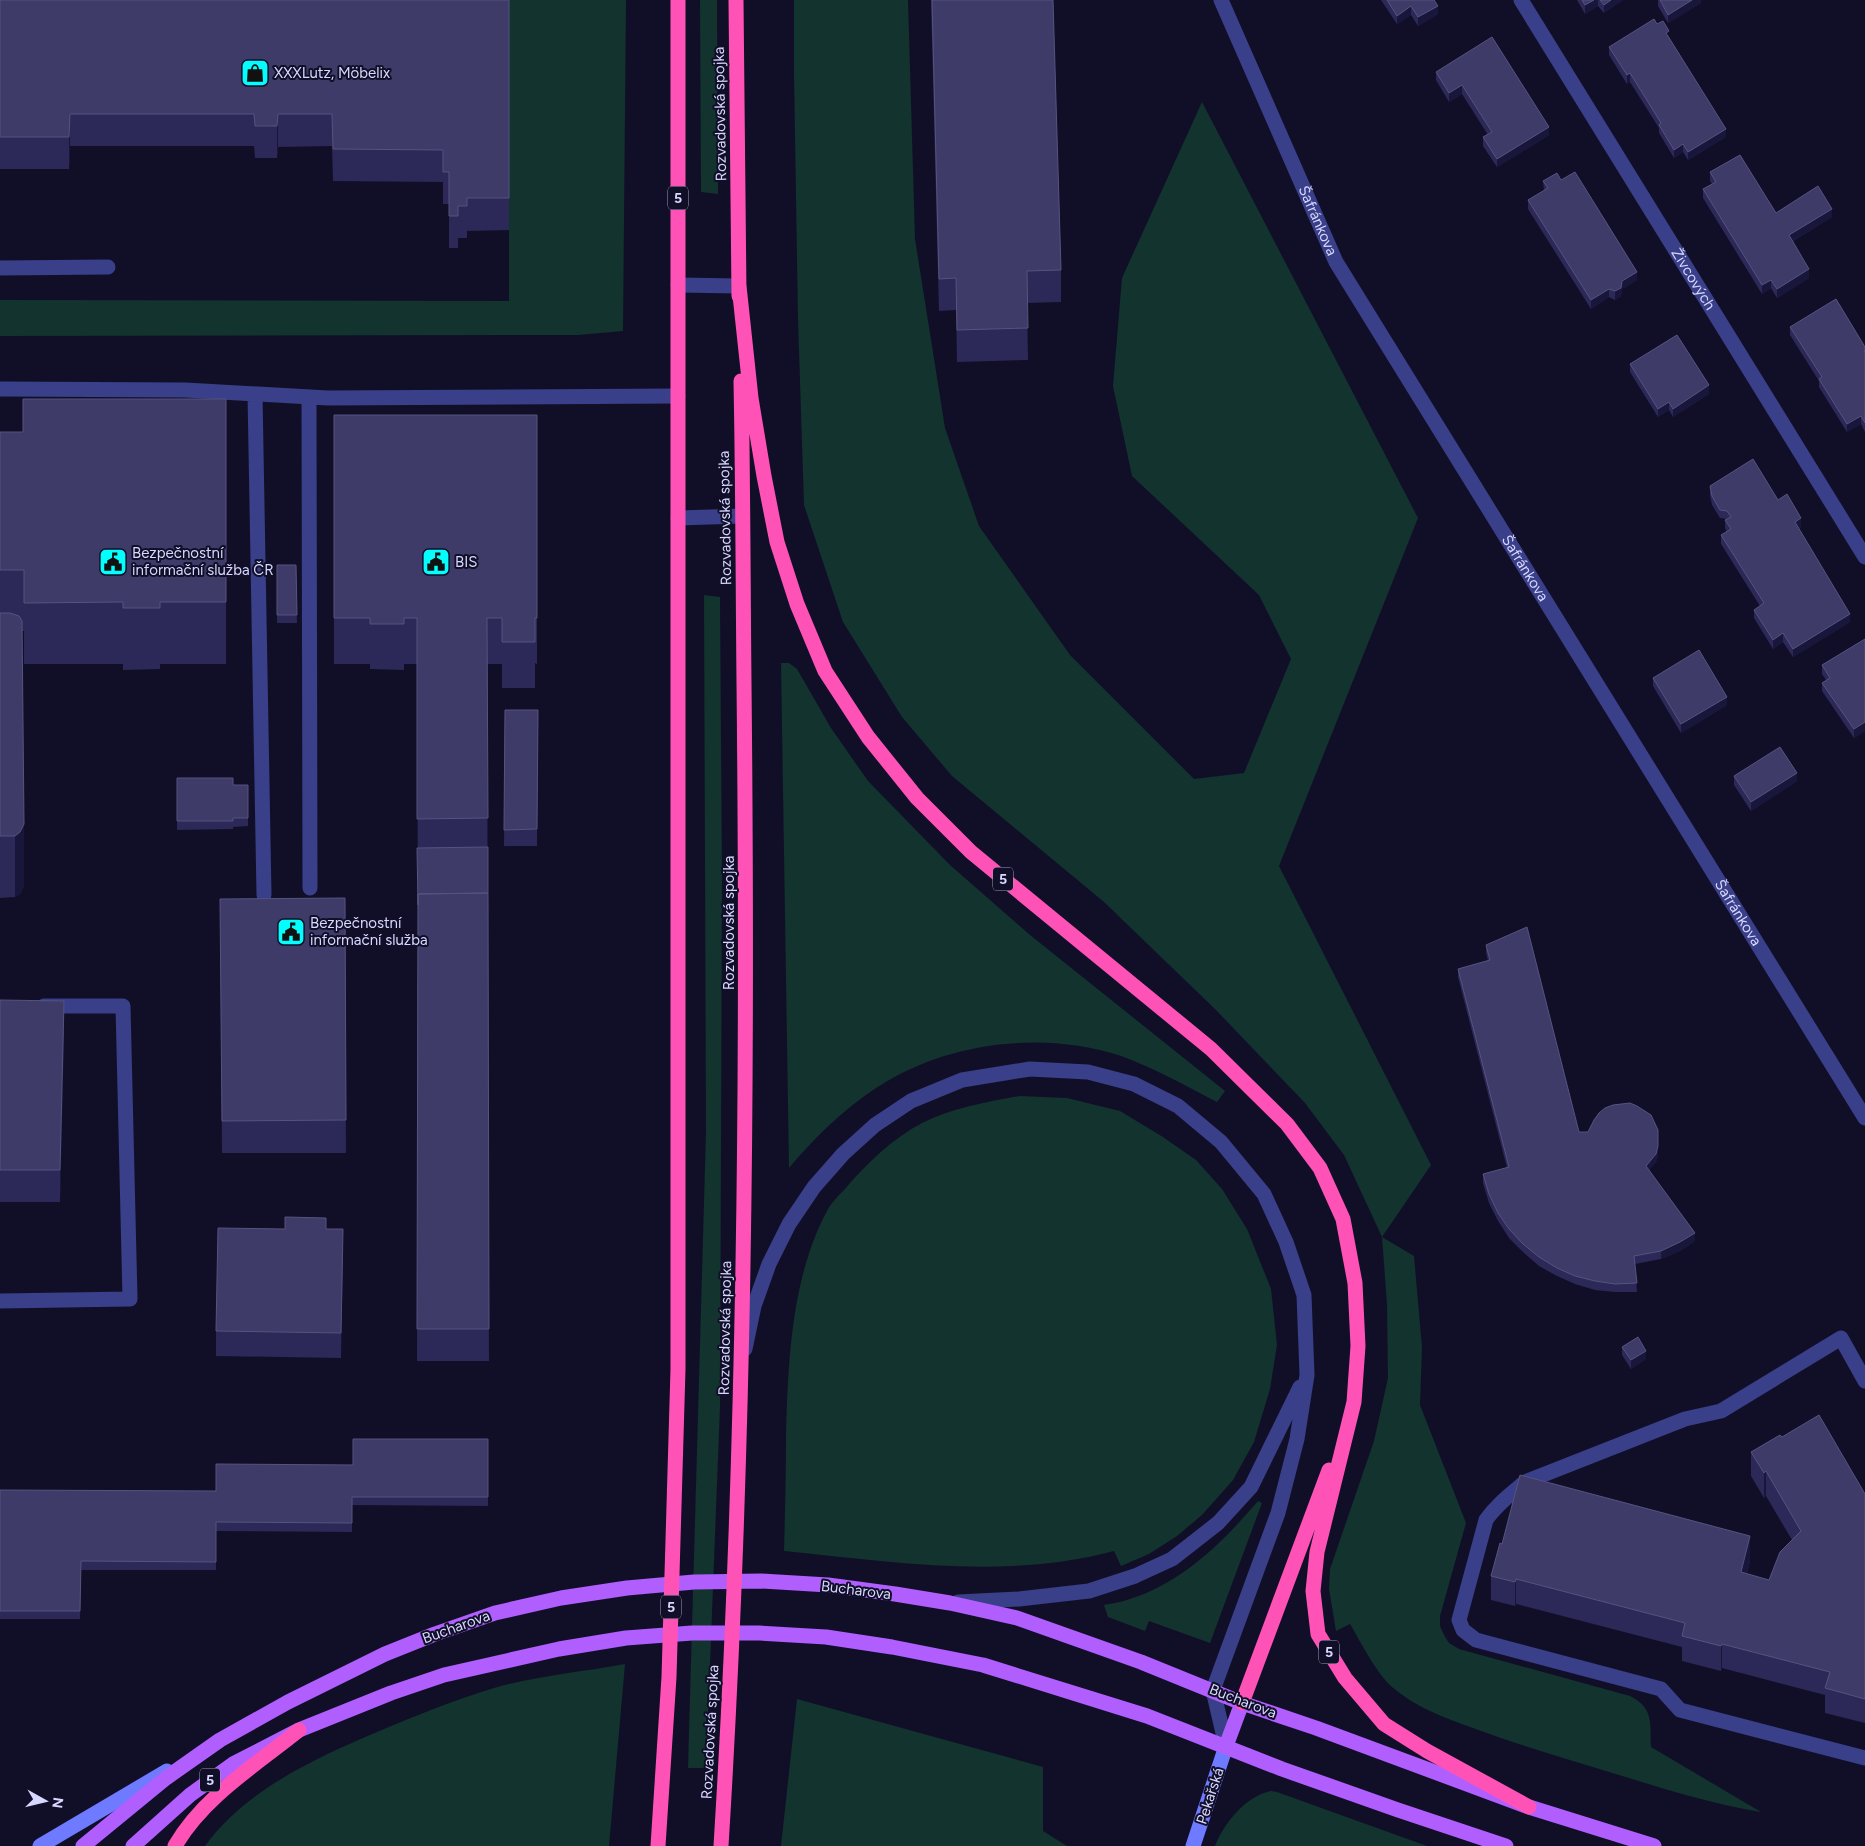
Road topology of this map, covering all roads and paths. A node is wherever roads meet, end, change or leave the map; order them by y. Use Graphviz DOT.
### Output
graph roads {
  1 [pos="678,0"];
  2 [pos="736,0"];
  3 [pos="1221,0"];
  4 [pos="1521,0"];
  5 [pos="108,267"];
  6 [pos="0,268"];
  7 [pos="678,286"];
  8 [pos="739,286"];
  9 [pos="0,388"];
  10 [pos="255,394"];
  11 [pos="678,396"];
  12 [pos="309,397"];
  13 [pos="742,516"];
  14 [pos="678,518"];
  15 [pos="1865,557"];
  16 [pos="310,888"];
  17 [pos="264,896"];
  18 [pos="28,1006"];
  19 [pos="1865,1118"];
  20 [pos="0,1301"];
  21 [pos="1307,1375"];
  22 [pos="1865,1381"];
  23 [pos="741,1395"];
  24 [pos="1354,1402"];
  25 [pos="950,1603"];
  26 [pos="1213,1690"];
  27 [pos="1242,1703"];
  28 [pos="299,1730"];
  29 [pos="220,1740"];
  30 [pos="1226,1746"];
  31 [pos="1865,1758"];
  32 [pos="1529,1807"];
  33 [pos="40,1846"];
  34 [pos="84,1846"];
  35 [pos="133,1846"];
  36 [pos="175,1846"];
  37 [pos="658,1846"];
  38 [pos="721,1846"];
  39 [pos="1193,1846"];
  40 [pos="1506,1846"];
  41 [pos="1654,1846"];
  1 -- 7 [label="highway, 5"];
  2 -- 8 [label="highway, Rozvadovská spojka / 5"];
  3 -- 19 [label="street, Šafránkova"];
  4 -- 15 [label="street, Živcových"];
  5 -- 6 [label="street"];
  7 -- 8 [label="street"];
  7 -- 11 [label="highway, 5"];
  8 -- 13 [label="highway, Rozvadovská spojka"];
  8 -- 24 [label="highway, 5"];
  9 -- 10 [label="street"];
  10 -- 12 [label="street"];
  10 -- 17 [label="street"];
  11 -- 12 [label="street"];
  11 -- 14 [label="highway, 5"];
  12 -- 16 [label="street"];
  13 -- 14 [label="street"];
  13 -- 23 [label="highway, Rozvadovská spojka"];
  14 -- 37 [label="highway, 5"];
  18 -- 20 [label="street"];
  21 -- 23 [label="street"];
  21 -- 25 [label="street"];
  21 -- 26 [label="street"];
  22 -- 31 [label="street"];
  23 -- 38 [label="highway, Rozvadovská spojka"];
  24 -- 27 [label="highway"];
  24 -- 32 [label="highway, 5"];
  25 -- 26 [label="main road, Bucharova / 5"];
  25 -- 29 [label="main road, Bucharova / 5"];
  26 -- 27 [label="main road, Bucharova / 5"];
  26 -- 30 [label="street"];
  27 -- 30 [label="main road"];
  27 -- 32 [label="main road, Bucharova / 5"];
  28 -- 30 [label="main road, 5"];
  28 -- 35 [label="main road, 5"];
  28 -- 36 [label="highway, 5"];
  29 -- 33 [label="street"];
  29 -- 34 [label="main road, Bucharova / 5"];
  30 -- 39 [label="street, Pekařská"];
  30 -- 40 [label="main road, 5"];
  32 -- 41 [label="main road, Bucharova / 5"];
}
